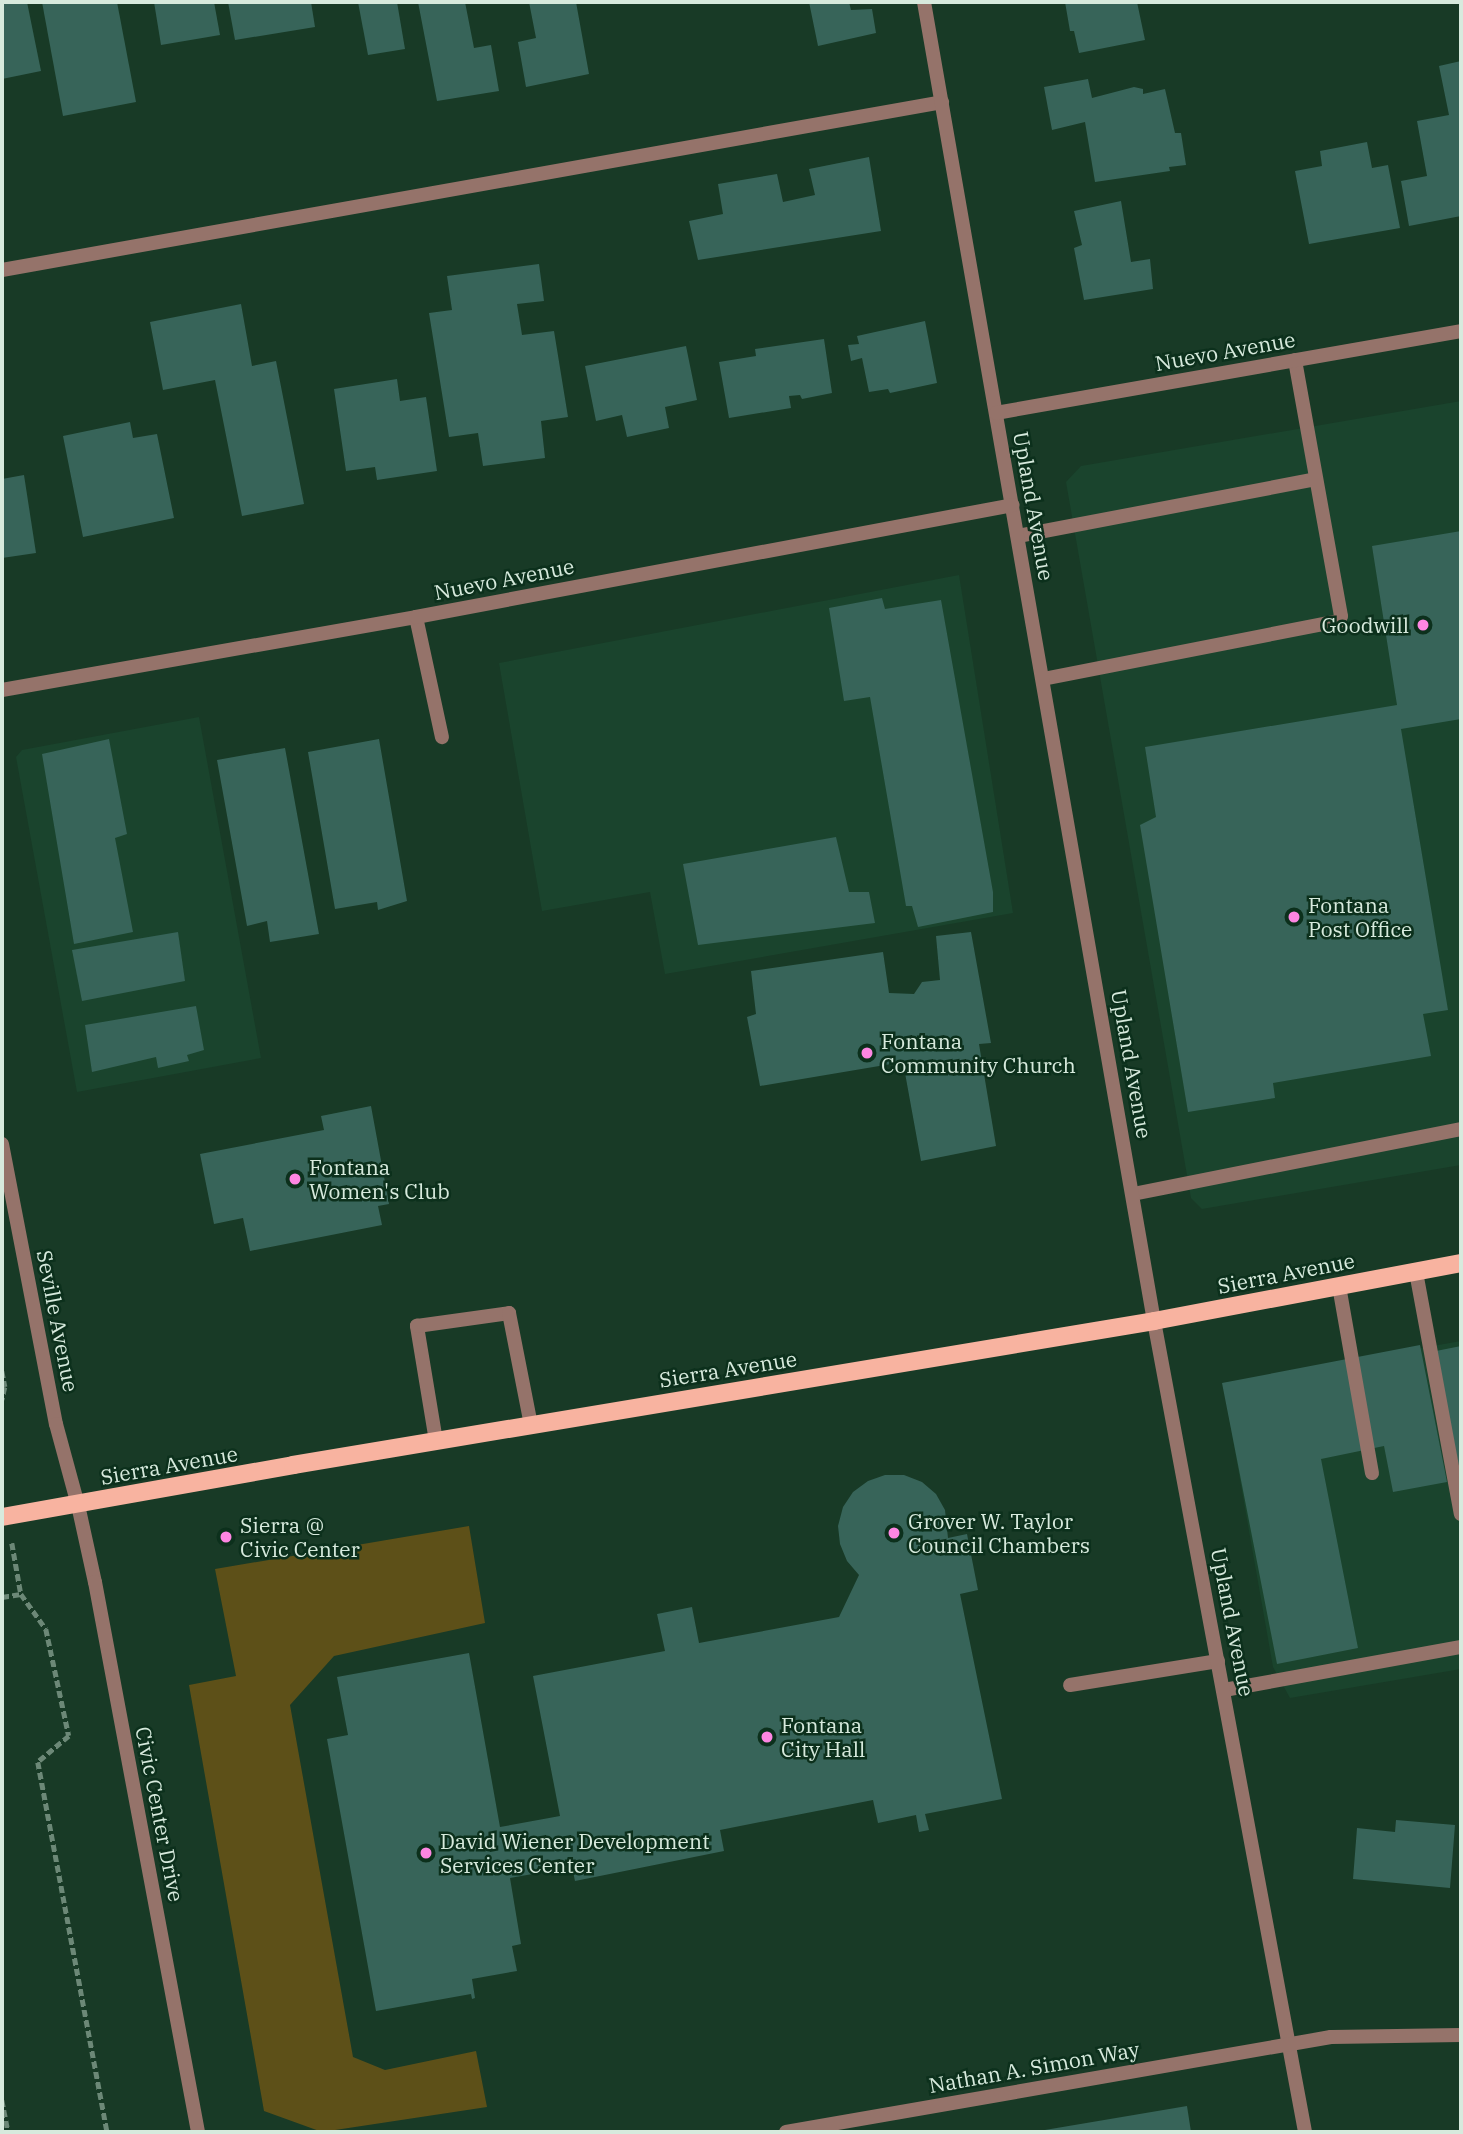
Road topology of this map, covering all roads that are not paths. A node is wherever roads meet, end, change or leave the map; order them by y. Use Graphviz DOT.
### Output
graph roads {
  1 [pos="924,2"];
  2 [pos="942,102"];
  3 [pos="2,270"];
  4 [pos="1461,331"];
  5 [pos="1295,360"];
  6 [pos="996,412"];
  7 [pos="1316,479"];
  8 [pos="1013,505"];
  9 [pos="1018,536"];
  10 [pos="416,617"];
  11 [pos="1043,679"];
  12 [pos="2,690"];
  13 [pos="442,737"];
  14 [pos="1461,1129"];
  15 [pos="2,1144"];
  16 [pos="1133,1194"];
  17 [pos="1461,1263"];
  18 [pos="1416,1272"];
  19 [pos="1339,1286"];
  20 [pos="1154,1321"];
  21 [pos="531,1425"];
  22 [pos="436,1441"];
  23 [pos="1372,1473"];
  24 [pos="78,1505"];
  25 [pos="1461,1514"];
  26 [pos="2,1517"];
  27 [pos="1461,1647"];
  28 [pos="1218,1661"];
  29 [pos="1070,1685"];
  30 [pos="1224,1690"];
  31 [pos="1461,2035"];
  32 [pos="1289,2044"];
  33 [pos="198,2132"];
  34 [pos="786,2132"];
  35 [pos="1305,2132"];
  1 -- 2 [label="street, Upland Avenue"];
  2 -- 3 [label="street"];
  2 -- 6 [label="street, Upland Avenue"];
  4 -- 5 [label="street, Nuevo Avenue"];
  5 -- 6 [label="street, Nuevo Avenue"];
  5 -- 7 [label="street"];
  6 -- 8 [label="street, Upland Avenue"];
  7 -- 9 [label="street"];
  7 -- 11 [label="street"];
  8 -- 9 [label="street, Upland Avenue"];
  8 -- 10 [label="street, Nuevo Avenue"];
  9 -- 11 [label="street, Upland Avenue"];
  10 -- 12 [label="street, Nuevo Avenue"];
  10 -- 13 [label="street"];
  11 -- 16 [label="street, Upland Avenue"];
  14 -- 16 [label="street"];
  15 -- 24 [label="street, Seville Avenue"];
  16 -- 20 [label="street, Upland Avenue"];
  17 -- 18 [label="main road, Sierra Avenue"];
  18 -- 19 [label="main road, Sierra Avenue"];
  18 -- 25 [label="street"];
  19 -- 20 [label="main road, Sierra Avenue"];
  19 -- 23 [label="street"];
  20 -- 21 [label="main road, Sierra Avenue"];
  20 -- 28 [label="street, Upland Avenue"];
  21 -- 22 [label="main road, Sierra Avenue"];
  21 -- 22 [label="street"];
  22 -- 24 [label="main road, Sierra Avenue"];
  24 -- 26 [label="main road, Sierra Avenue"];
  24 -- 33 [label="street, Civic Center Drive"];
  27 -- 30 [label="street"];
  28 -- 29 [label="street"];
  28 -- 30 [label="street, Upland Avenue"];
  30 -- 32 [label="street, Upland Avenue"];
  31 -- 32 [label="street, Nathan A. Simon Way"];
  32 -- 34 [label="street, Nathan A. Simon Way"];
  32 -- 35 [label="street, Upland Avenue"];
}
